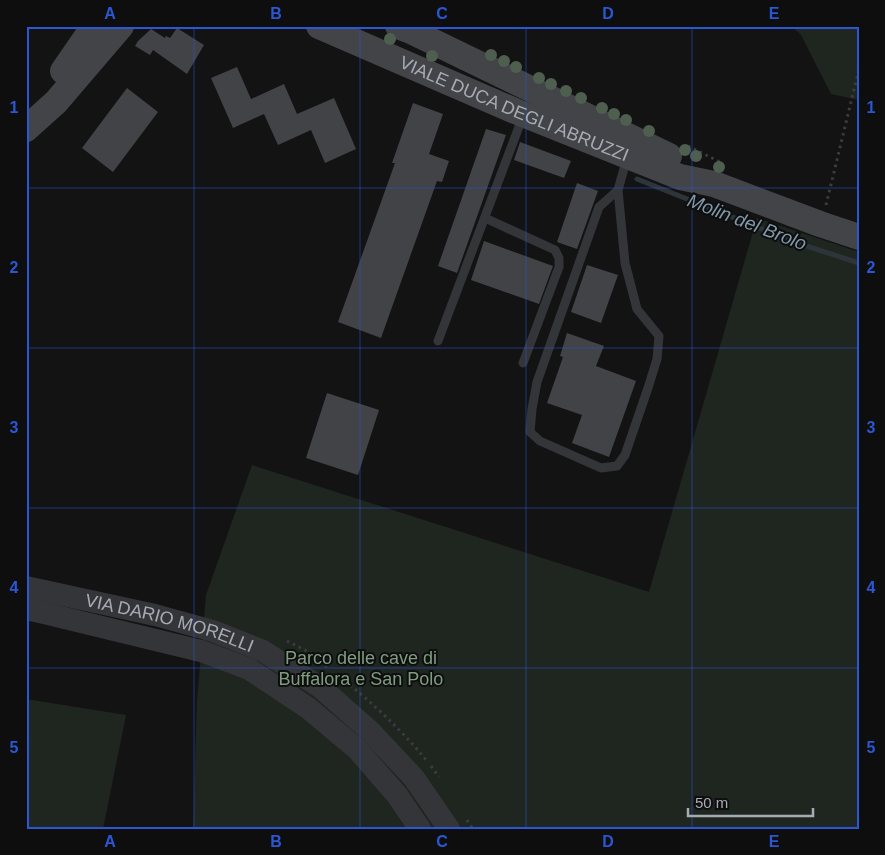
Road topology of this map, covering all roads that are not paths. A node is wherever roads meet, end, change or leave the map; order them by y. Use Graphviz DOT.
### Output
graph roads {
  1 [pos="94,26"];
  2 [pos="121,26"];
  3 [pos="319,26"];
  4 [pos="398,26"];
  5 [pos="524,114"];
  6 [pos="28,121"];
  7 [pos="628,156"];
  8 [pos="714,184"];
  9 [pos="618,190"];
  10 [pos="484,218"];
  11 [pos="859,237"];
  12 [pos="438,341"];
  13 [pos="523,363"];
  14 [pos="26,587"];
  15 [pos="26,609"];
  16 [pos="420,829"];
  17 [pos="449,829"];
  1 -- 6 [label="main road"];
  2 -- 6 [label="main road"];
  3 -- 5 [label="main road, VIALE DUCA DEGLI ABRUZZI"];
  4 -- 8 [label="main road, VIALE DUCA DEGLI ABRUZZI"];
  5 -- 7 [label="main road, VIALE DUCA DEGLI ABRUZZI"];
  5 -- 10 [label="lane"];
  7 -- 8 [label="main road, VIALE DUCA DEGLI ABRUZZI"];
  7 -- 9 [label="lane"];
  8 -- 11 [label="main road, VIALE DUCA DEGLI ABRUZZI"];
  9 -- 9 [label="lane"];
  10 -- 12 [label="lane"];
  10 -- 13 [label="lane"];
  14 -- 17 [label="street, VIA DARIO MORELLI"];
  15 -- 16 [label="street, VIA DARIO MORELLI"];
}
